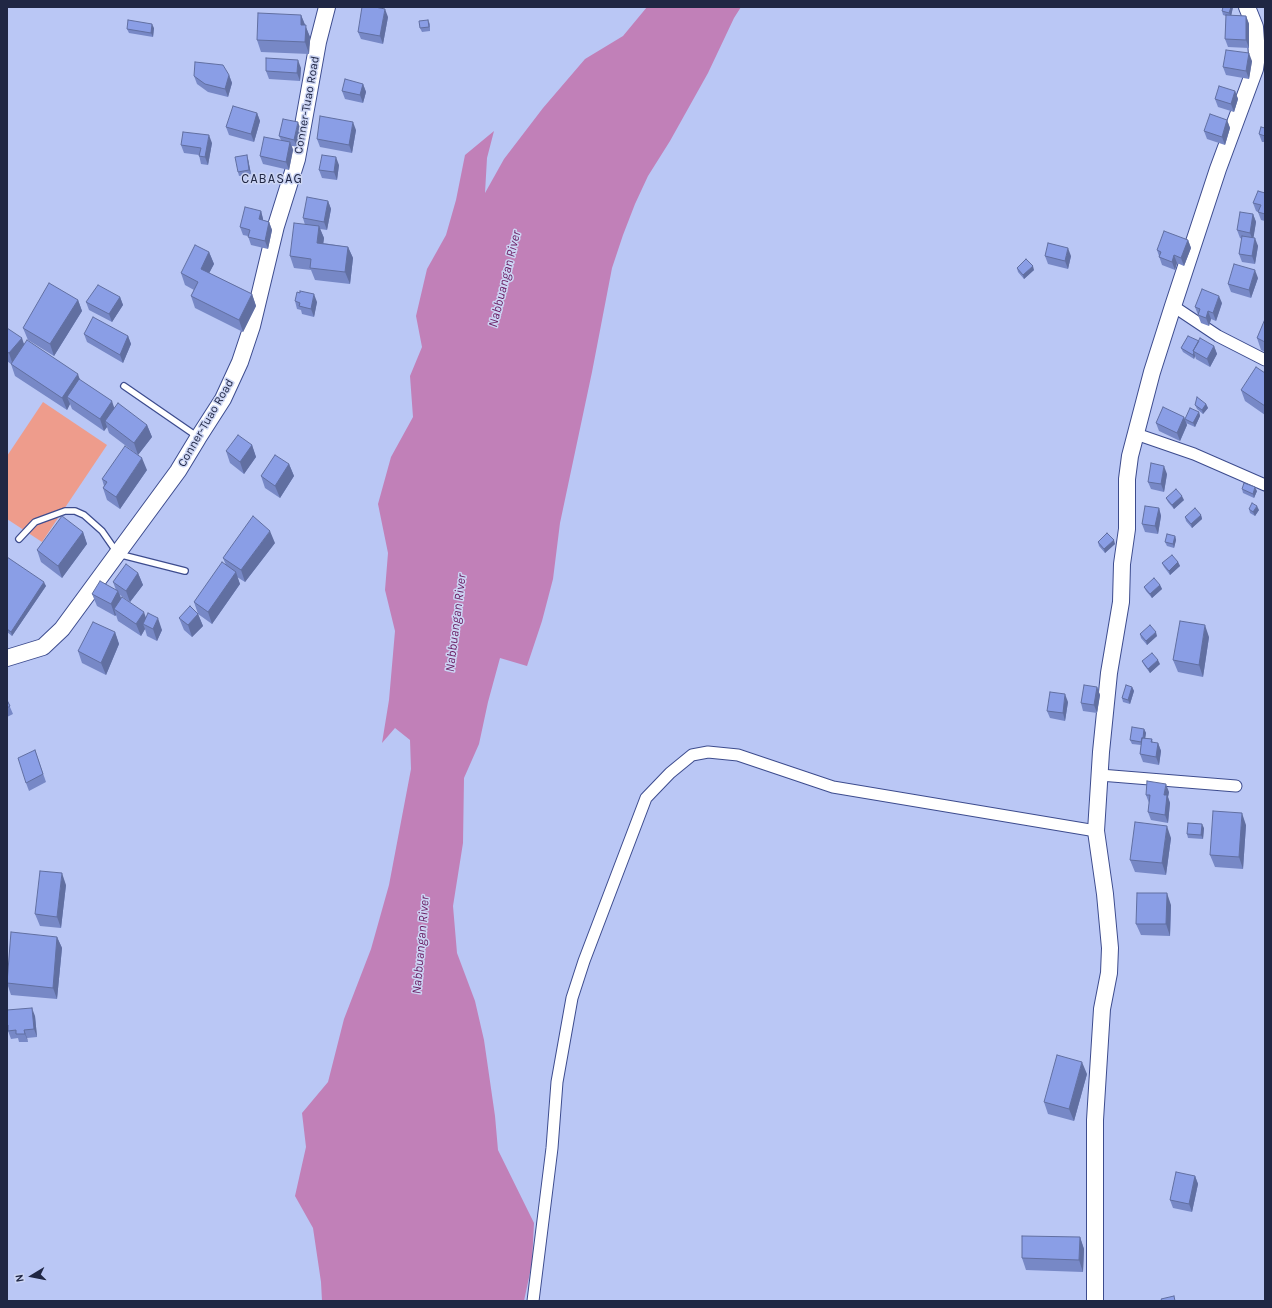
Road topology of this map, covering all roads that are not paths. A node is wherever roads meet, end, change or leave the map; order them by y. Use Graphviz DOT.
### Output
graph roads {
  1 [pos="327,7"];
  2 [pos="1247,7"];
  3 [pos="1173,306"];
  4 [pos="1265,360"];
  5 [pos="124,386"];
  6 [pos="1136,434"];
  7 [pos="198,438"];
  8 [pos="1265,485"];
  9 [pos="19,539"];
  10 [pos="118,554"];
  11 [pos="185,571"];
  12 [pos="7,658"];
  13 [pos="1100,775"];
  14 [pos="1236,786"];
  15 [pos="1096,831"];
  16 [pos="532,1301"];
  17 [pos="1095,1301"];
  1 -- 7 [label="street, Conner-Tuao Road"];
  2 -- 3 [label="street"];
  3 -- 4 [label="street"];
  3 -- 6 [label="street"];
  5 -- 7 [label="lane"];
  6 -- 8 [label="street"];
  6 -- 13 [label="street"];
  7 -- 10 [label="street, Conner-Tuao Road"];
  9 -- 10 [label="lane"];
  10 -- 11 [label="lane"];
  10 -- 12 [label="street, Conner-Tuao Road"];
  13 -- 14 [label="street"];
  13 -- 15 [label="street"];
  15 -- 16 [label="street"];
  15 -- 17 [label="street"];
}
